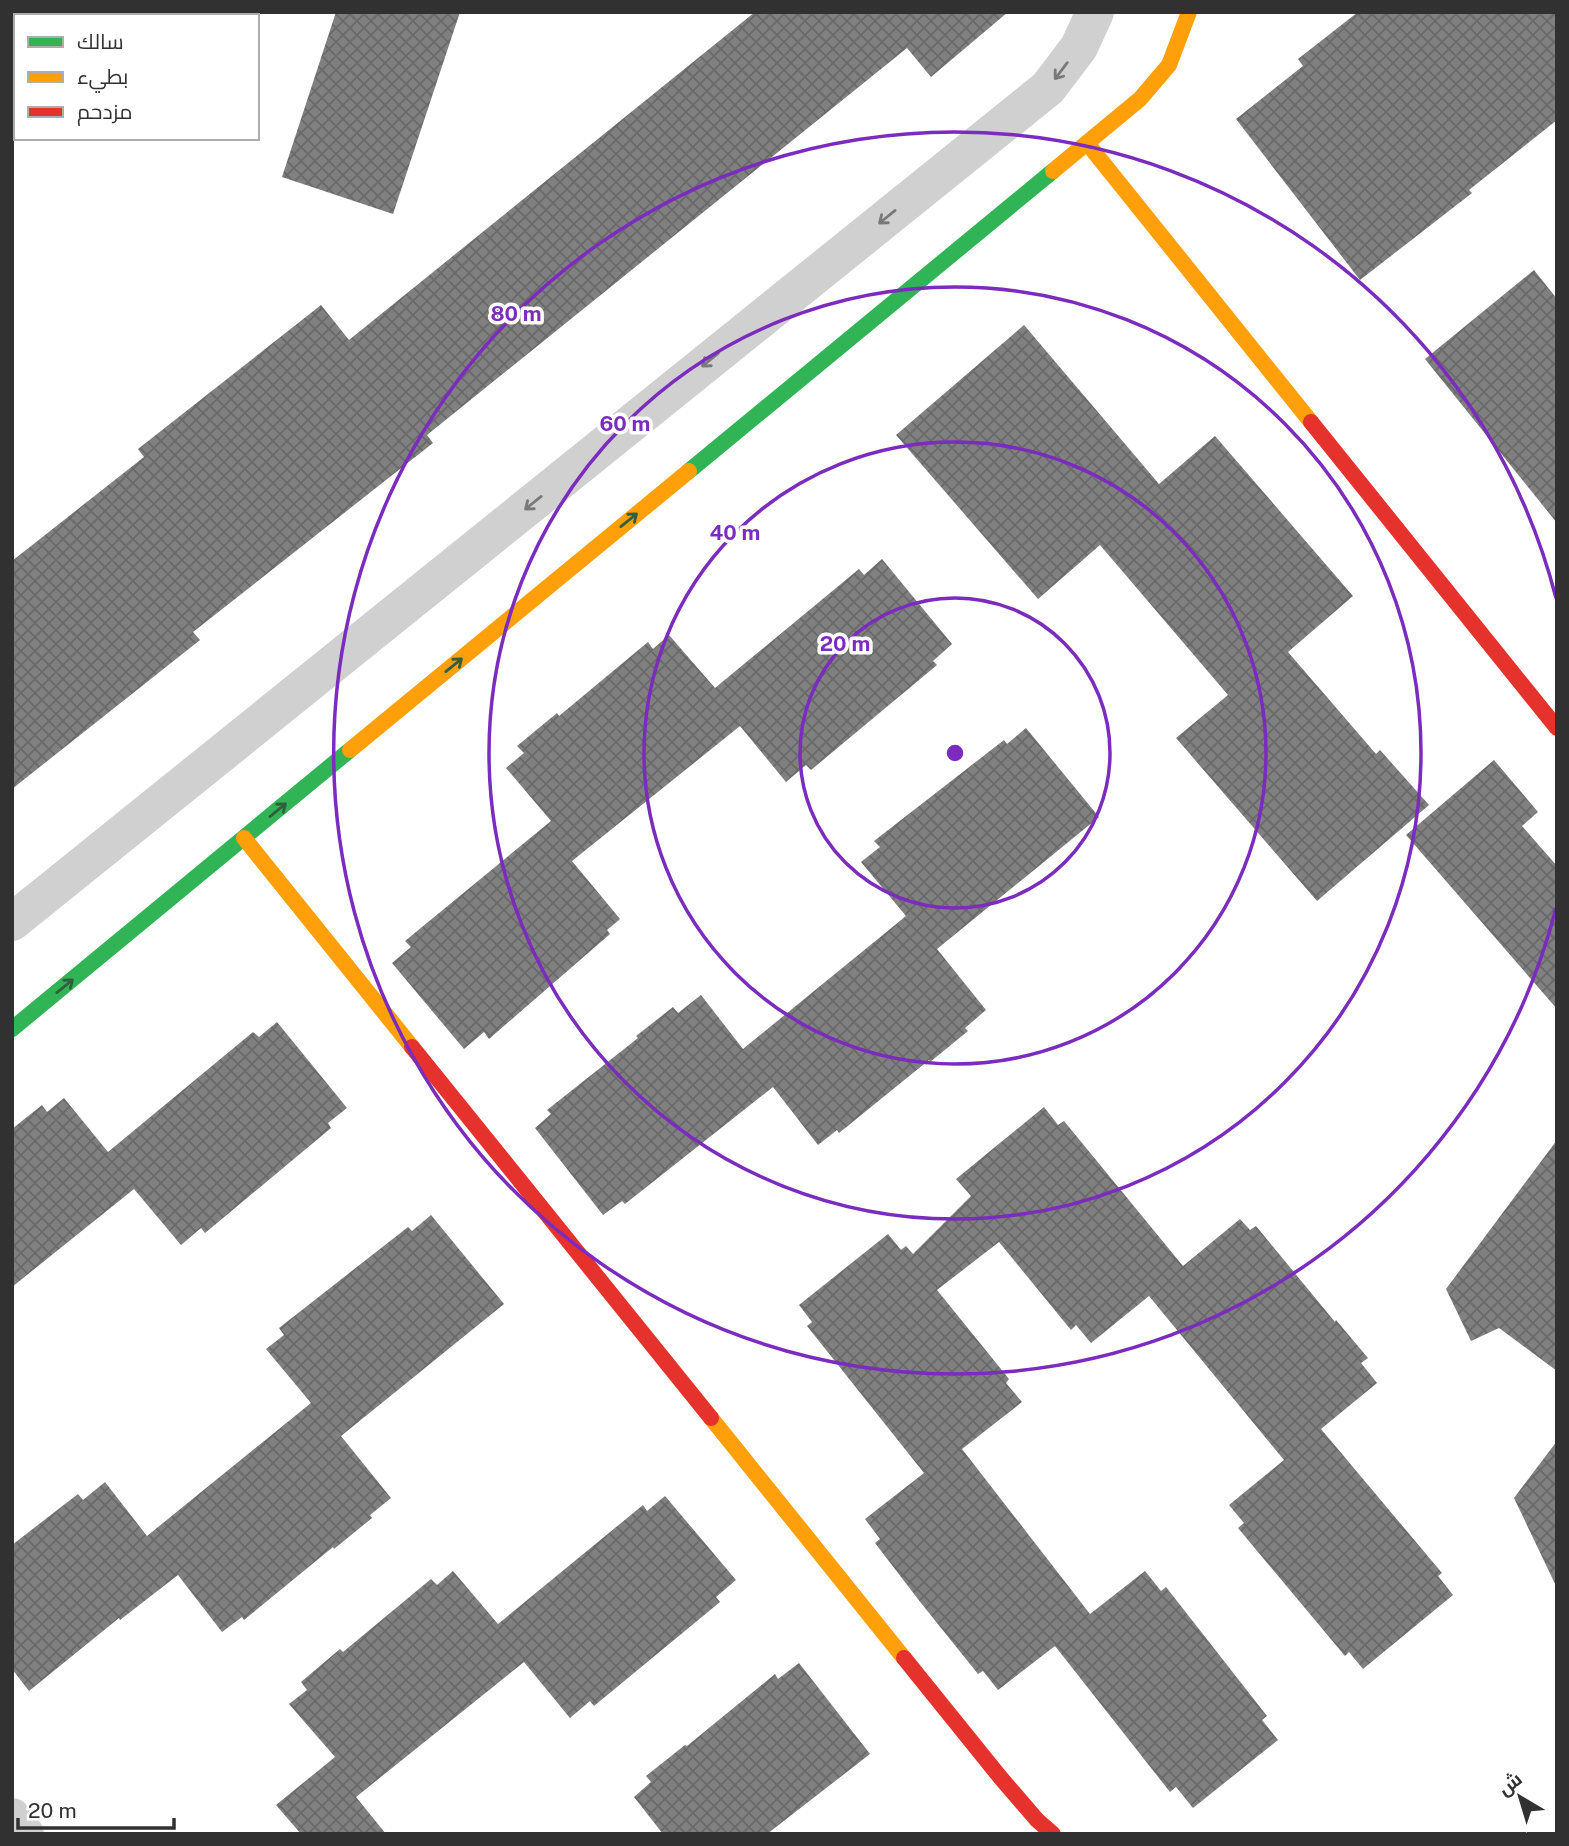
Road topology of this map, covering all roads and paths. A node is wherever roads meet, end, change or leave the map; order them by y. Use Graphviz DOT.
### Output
graph roads {
  1 [pos="1095,12"];
  2 [pos="1189,12"];
  3 [pos="1087,143"];
  4 [pos="1557,729"];
  5 [pos="244,838"];
  6 [pos="12,922"];
  7 [pos="12,1029"];
  8 [pos="12,1817"];
  9 [pos="25,1834"];
  10 [pos="1053,1834"];
  1 -- 6 [label="street, one-way"];
  2 -- 3 [label="street"];
  3 -- 4 [label="street"];
  5 -- 3 [label="street, one-way"];
  7 -- 5 [label="street, one-way"];
  5 -- 10 [label="street"];
  8 -- 9 [label="street"];
}
